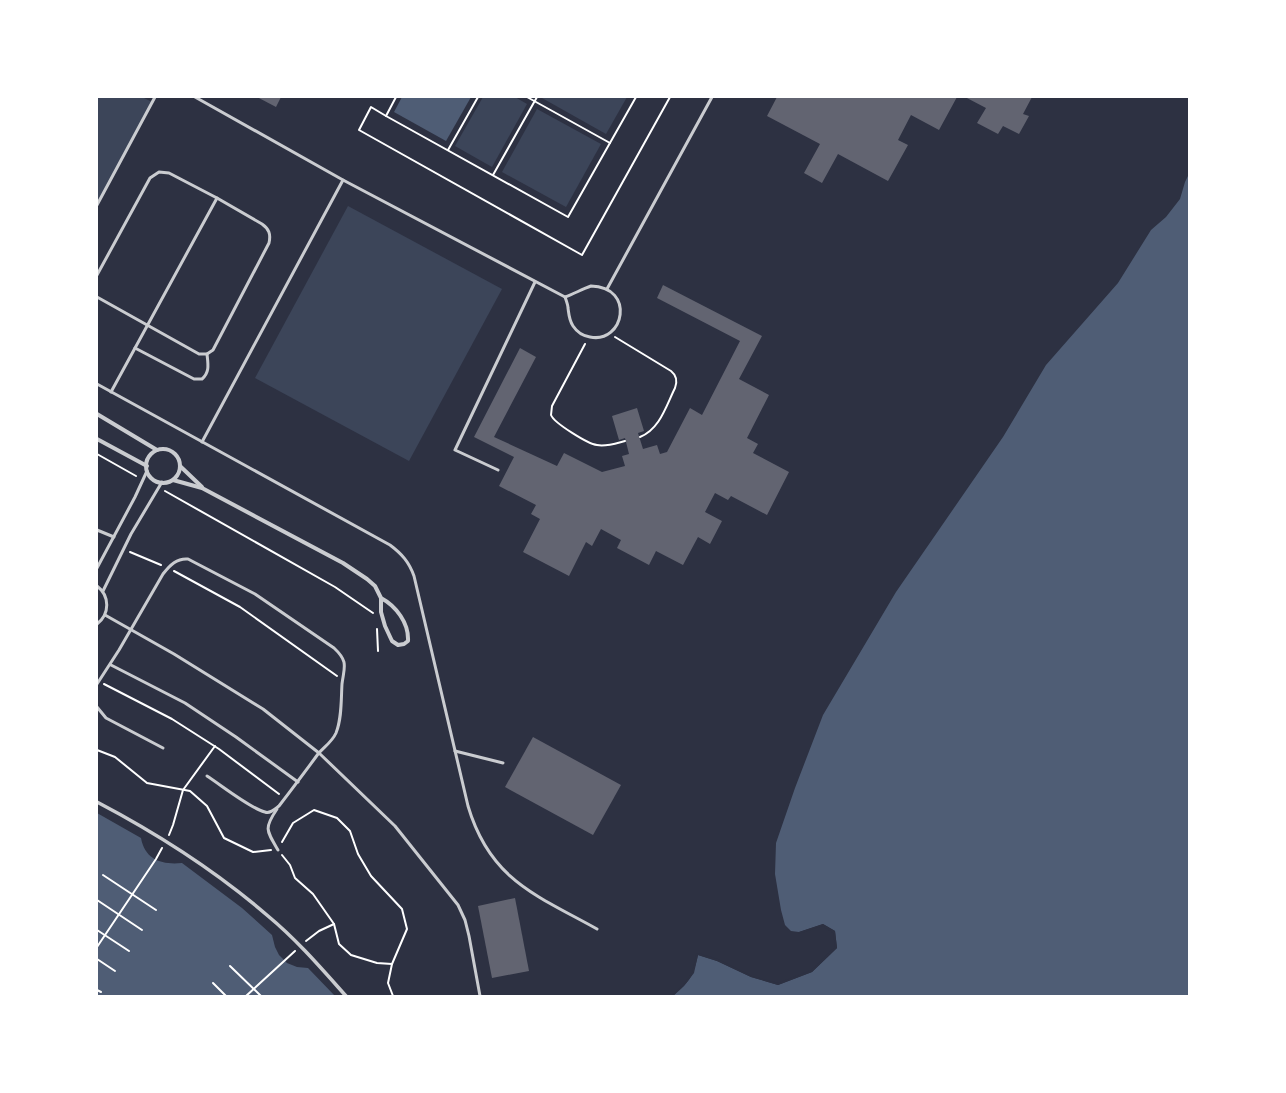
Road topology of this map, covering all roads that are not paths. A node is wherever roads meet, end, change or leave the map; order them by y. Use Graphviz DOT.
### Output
graph roads {
  1 [pos="155,97"];
  2 [pos="195,97"];
  3 [pos="712,97"];
  4 [pos="343,180"];
  5 [pos="217,198"];
  6 [pos="97,205"];
  7 [pos="97,275"];
  8 [pos="535,282"];
  9 [pos="607,289"];
  10 [pos="97,297"];
  11 [pos="565,297"];
  12 [pos="148,325"];
  13 [pos="135,348"];
  14 [pos="207,354"];
  15 [pos="97,384"];
  16 [pos="111,392"];
  17 [pos="97,414"];
  18 [pos="97,439"];
  19 [pos="202,442"];
  20 [pos="157,450"];
  21 [pos="180,466"];
  22 [pos="147,469"];
  23 [pos="498,470"];
  24 [pos="173,480"];
  25 [pos="162,482"];
  26 [pos="202,488"];
  27 [pos="97,530"];
  28 [pos="114,538"];
  29 [pos="97,568"];
  30 [pos="97,586"];
  31 [pos="103,591"];
  32 [pos="381,598"];
  33 [pos="105,615"];
  34 [pos="97,624"];
  35 [pos="131,630"];
  36 [pos="111,665"];
  37 [pos="98,683"];
  38 [pos="97,706"];
  39 [pos="163,748"];
  40 [pos="455,751"];
  41 [pos="319,753"];
  42 [pos="503,763"];
  43 [pos="207,776"];
  44 [pos="298,782"];
  45 [pos="97,802"];
  46 [pos="279,806"];
  47 [pos="278,850"];
  48 [pos="597,929"];
  49 [pos="346,996"];
  50 [pos="480,996"];
  1 -- 6 [label="lane"];
  2 -- 4 [label="lane"];
  3 -- 9 [label="lane"];
  4 -- 8 [label="lane"];
  4 -- 19 [label="lane"];
  5 -- 7 [label="lane"];
  5 -- 12 [label="lane"];
  5 -- 14 [label="lane"];
  8 -- 11 [label="lane"];
  8 -- 23 [label="lane"];
  9 -- 11 [label="lane"];
  9 -- 11 [label="lane"];
  10 -- 12 [label="lane"];
  12 -- 13 [label="lane"];
  12 -- 14 [label="lane"];
  13 -- 14 [label="lane"];
  13 -- 16 [label="lane"];
  15 -- 16 [label="lane"];
  16 -- 19 [label="lane"];
  17 -- 20 [label="street"];
  18 -- 22 [label="street"];
  19 -- 40 [label="lane"];
  20 -- 21 [label="street"];
  20 -- 22 [label="street"];
  21 -- 24 [label="street"];
  21 -- 26 [label="street"];
  22 -- 25 [label="street"];
  22 -- 28 [label="lane"];
  24 -- 25 [label="street"];
  24 -- 26 [label="street"];
  25 -- 31 [label="lane"];
  26 -- 32 [label="street"];
  27 -- 28 [label="lane"];
  28 -- 29 [label="lane"];
  30 -- 31 [label="lane"];
  31 -- 33 [label="lane"];
  32 -- 32 [label="street"];
  33 -- 34 [label="lane"];
  33 -- 35 [label="lane"];
  35 -- 36 [label="lane"];
  35 -- 41 [label="lane"];
  35 -- 41 [label="lane"];
  36 -- 37 [label="lane"];
  36 -- 44 [label="lane"];
  38 -- 39 [label="lane"];
  40 -- 42 [label="lane"];
  40 -- 48 [label="lane"];
  41 -- 44 [label="lane"];
  41 -- 50 [label="lane"];
  43 -- 46 [label="lane"];
  44 -- 46 [label="lane"];
  45 -- 49 [label="street"];
  46 -- 47 [label="lane"];
}
